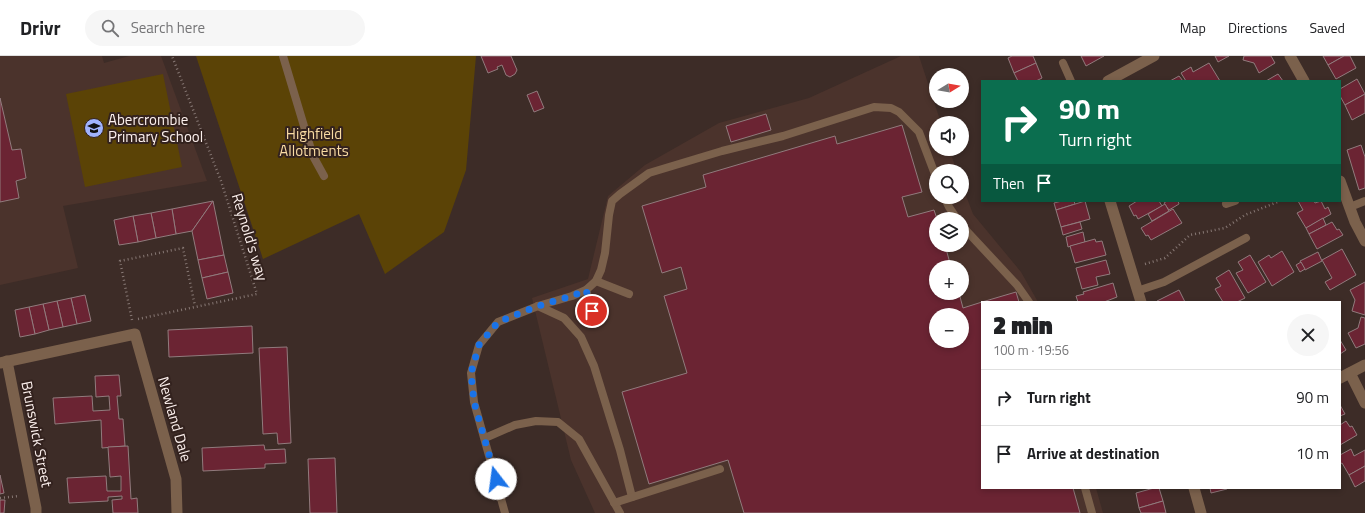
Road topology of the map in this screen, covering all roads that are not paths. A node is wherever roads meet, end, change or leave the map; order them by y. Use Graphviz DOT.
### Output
graph roads {
  1 [pos="283,56"];
  2 [pos="1154,56"];
  3 [pos="1290,56"];
  4 [pos="1063,63"];
  5 [pos="1070,80"];
  6 [pos="1110,80"];
  7 [pos="1303,80"];
  8 [pos="931,164"];
  9 [pos="324,176"];
  10 [pos="1341,184"];
  11 [pos="1365,201"];
  12 [pos="1110,202"];
  13 [pos="1232,202"];
  14 [pos="1226,204"];
  15 [pos="1350,208"];
  16 [pos="969,234"];
  17 [pos="1246,238"];
  18 [pos="1365,241"];
  19 [pos="596,281"];
  20 [pos="586,290"];
  21 [pos="1137,291"];
  22 [pos="629,294"];
  23 [pos="1029,301"];
  24 [pos="1141,301"];
  25 [pos="538,306"];
  26 [pos="592,311"];
  27 [pos="3,362"];
  28 [pos="1365,365"];
  29 [pos="1345,376"];
  30 [pos="1365,403"];
  31 [pos="485,438"];
  32 [pos="720,469"];
  33 [pos="1085,489"];
  34 [pos="1194,489"];
  35 [pos="632,497"];
  36 [pos="614,503"];
  37 [pos="36,513"];
  38 [pos="177,513"];
  39 [pos="505,513"];
  40 [pos="620,513"];
  41 [pos="1092,513"];
  42 [pos="1201,513"];
  1 -- 9 [label="lane"];
  2 -- 6 [label="street"];
  3 -- 7 [label="street"];
  4 -- 5 [label="lane"];
  8 -- 19 [label="lane"];
  10 -- 15 [label="street"];
  11 -- 15 [label="lane"];
  12 -- 21 [label="street"];
  13 -- 14 [label="lane"];
  15 -- 18 [label="street"];
  16 -- 23 [label="lane"];
  17 -- 21 [label="lane"];
  19 -- 20 [label="lane"];
  19 -- 22 [label="lane"];
  20 -- 25 [label="lane"];
  20 -- 26 [label="lane"];
  21 -- 24 [label="street"];
  25 -- 31 [label="lane"];
  25 -- 35 [label="lane"];
  27 -- 37 [label="street, Brunswick Street"];
  27 -- 38 [label="street, Newland Dale"];
  28 -- 29 [label="street"];
  29 -- 30 [label="street"];
  31 -- 36 [label="lane"];
  31 -- 39 [label="lane"];
  32 -- 35 [label="lane"];
  33 -- 41 [label="lane"];
  34 -- 42 [label="street"];
  35 -- 36 [label="lane"];
  36 -- 40 [label="lane"];
}
